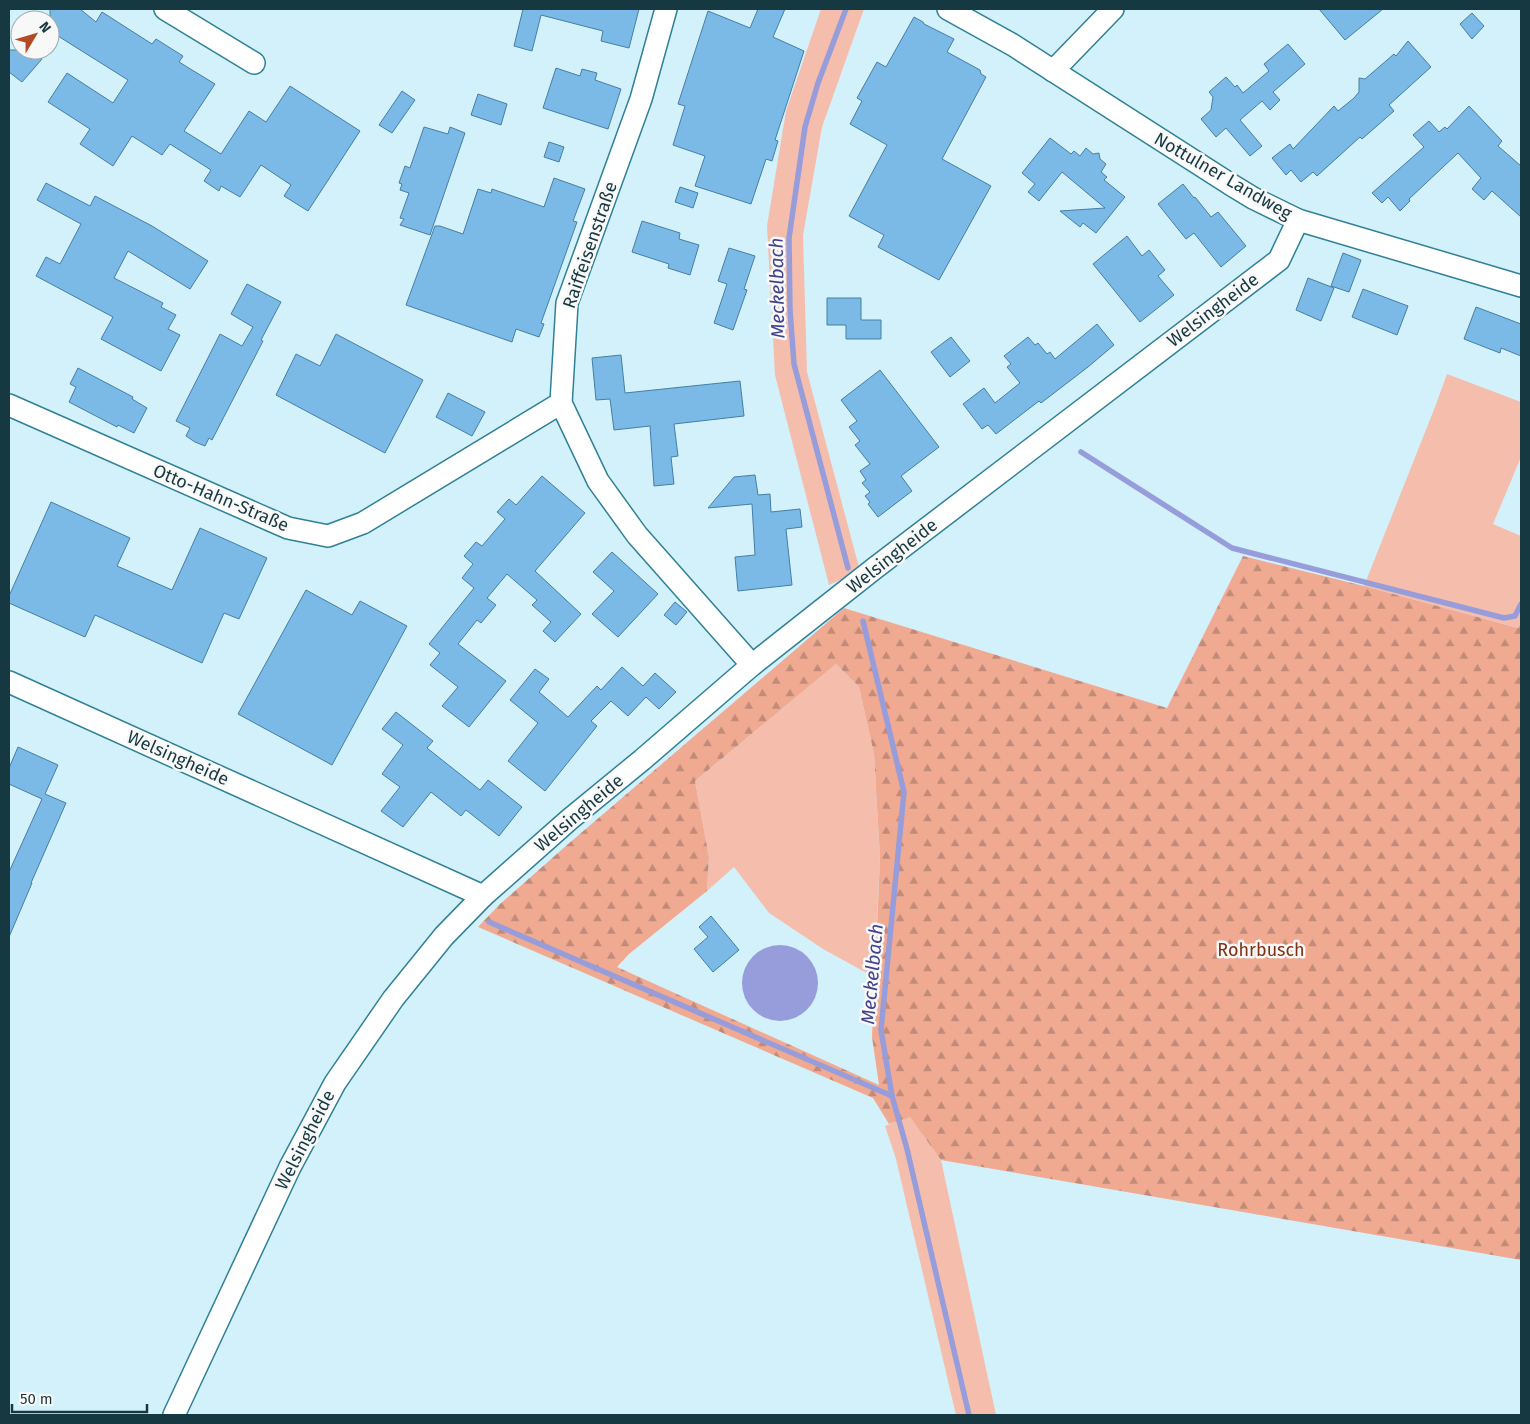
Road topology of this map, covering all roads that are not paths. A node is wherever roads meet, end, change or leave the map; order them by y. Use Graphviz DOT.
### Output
graph roads {
  1 [pos="165,9"];
  2 [pos="666,9"];
  3 [pos="948,9"];
  4 [pos="1113,9"];
  5 [pos="254,63"];
  6 [pos="1053,71"];
  7 [pos="1298,220"];
  8 [pos="1521,286"];
  9 [pos="561,404"];
  10 [pos="9,405"];
  11 [pos="752,665"];
  12 [pos="9,682"];
  13 [pos="483,896"];
  14 [pos="174,1415"];
  1 -- 5 [label="street"];
  2 -- 9 [label="street, Raiffeisenstraße"];
  3 -- 6 [label="street, Nottulner Landweg"];
  4 -- 6 [label="street"];
  6 -- 7 [label="street, Nottulner Landweg"];
  7 -- 8 [label="street, Nottulner Landweg"];
  7 -- 11 [label="street, Welsingheide"];
  9 -- 10 [label="street, Otto-Hahn-Straße"];
  9 -- 11 [label="street, Raiffeisenstraße"];
  11 -- 13 [label="street, Welsingheide"];
  12 -- 13 [label="street, Welsingheide"];
  13 -- 14 [label="street, Welsingheide"];
}
